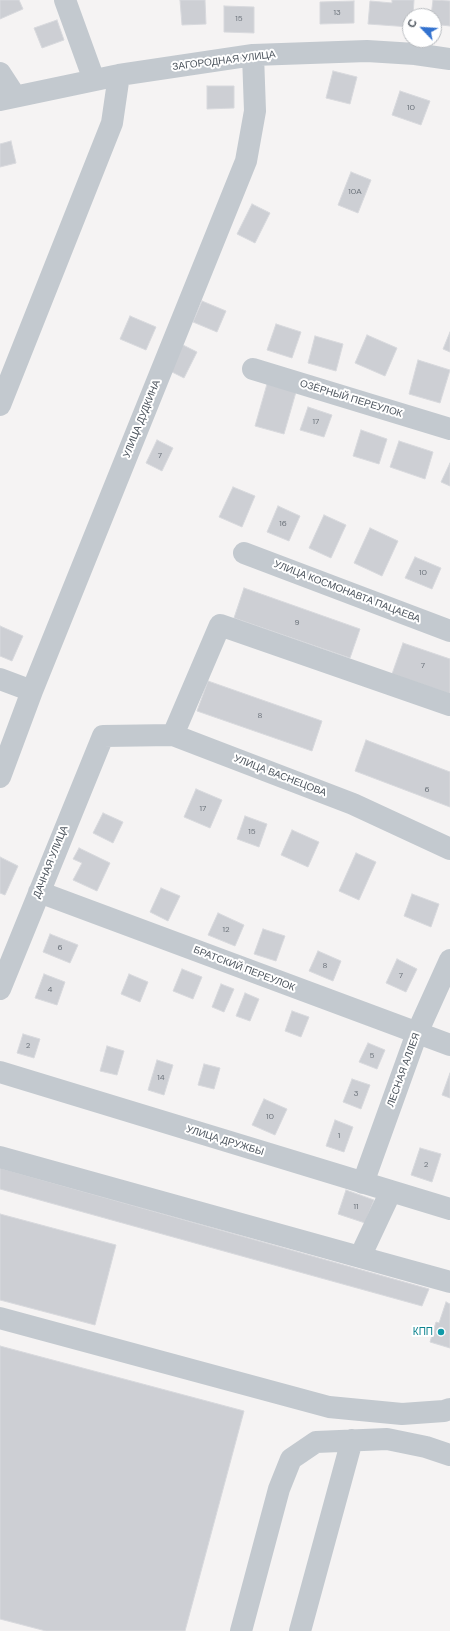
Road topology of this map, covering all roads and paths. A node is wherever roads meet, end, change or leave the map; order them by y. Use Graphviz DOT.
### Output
graph roads {
  1 [pos="64,0"];
  2 [pos="253,55"];
  3 [pos="450,59"];
  4 [pos="0,74"];
  5 [pos="119,75"];
  6 [pos="94,80"];
  7 [pos="8,98"];
  8 [pos="253,369"];
  9 [pos="0,405"];
  10 [pos="450,429"];
  11 [pos="244,553"];
  12 [pos="450,631"];
  13 [pos="0,679"];
  14 [pos="32,691"];
  15 [pos="450,705"];
  16 [pos="173,735"];
  17 [pos="103,736"];
  18 [pos="0,777"];
  19 [pos="450,849"];
  20 [pos="39,892"];
  21 [pos="450,960"];
  22 [pos="0,989"];
  23 [pos="417,1033"];
  24 [pos="450,1045"];
  25 [pos="0,1072"];
  26 [pos="0,1157"];
  27 [pos="364,1183"];
  28 [pos="391,1191"];
  29 [pos="450,1209"];
  30 [pos="360,1257"];
  31 [pos="450,1282"];
  32 [pos="0,1318"];
  33 [pos="450,1409"];
  34 [pos="352,1440"];
  35 [pos="450,1455"];
  36 [pos="240,1631"];
  37 [pos="300,1631"];
  1 -- 6 [label="street"];
  2 -- 3 [label="street, ЗАГОРОДНАЯ УЛИЦА"];
  2 -- 5 [label="street, ЗАГОРОДНАЯ УЛИЦА"];
  2 -- 14 [label="street, УЛИЦА ДУДКИНА"];
  4 -- 7 [label="street"];
  5 -- 6 [label="street, ЗАГОРОДНАЯ УЛИЦА"];
  5 -- 9 [label="street"];
  6 -- 7 [label="street, ЗАГОРОДНАЯ УЛИЦА"];
  8 -- 10 [label="street, ОЗЁРНЫЙ ПЕРЕУЛОК"];
  11 -- 12 [label="street, УЛИЦА КОСМОНАВТА ПАЦАЕВА"];
  13 -- 14 [label="street"];
  14 -- 18 [label="street, УЛИЦА ДУДКИНА"];
  15 -- 16 [label="street"];
  16 -- 17 [label="street, УЛИЦА ВАСНЕЦОВА"];
  16 -- 19 [label="street, УЛИЦА ВАСНЕЦОВА"];
  17 -- 20 [label="street, ДАЧНАЯ УЛИЦА"];
  20 -- 22 [label="street, ДАЧНАЯ УЛИЦА"];
  20 -- 23 [label="street, БРАТСКИЙ ПЕРЕУЛОК"];
  21 -- 23 [label="street, ЛЕСНАЯ АЛЛЕЯ"];
  23 -- 24 [label="street, БРАТСКИЙ ПЕРЕУЛОК"];
  23 -- 27 [label="street, ЛЕСНАЯ АЛЛЕЯ"];
  25 -- 27 [label="street, УЛИЦА ДРУЖБЫ"];
  26 -- 30 [label="street"];
  27 -- 28 [label="street, УЛИЦА ДРУЖБЫ"];
  28 -- 29 [label="street, УЛИЦА ДРУЖБЫ"];
  28 -- 30 [label="street"];
  30 -- 31 [label="street"];
  32 -- 33 [label="street"];
  34 -- 35 [label="street"];
  34 -- 36 [label="street"];
  34 -- 37 [label="street"];
}
